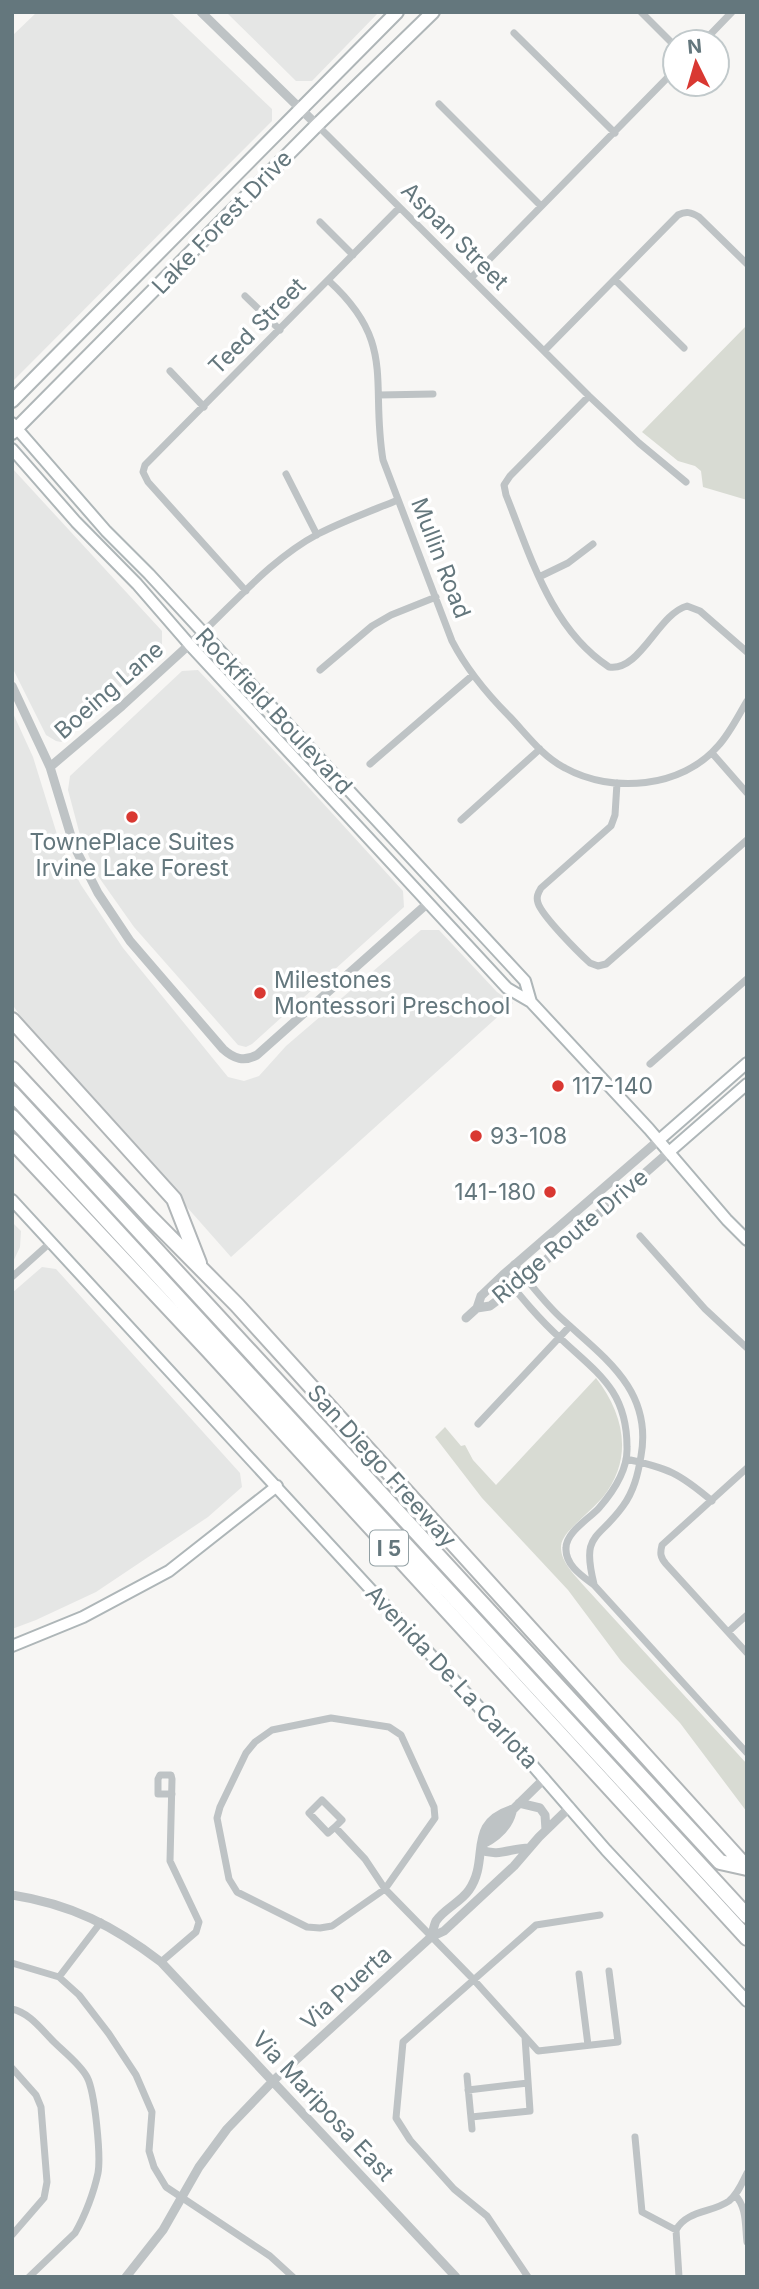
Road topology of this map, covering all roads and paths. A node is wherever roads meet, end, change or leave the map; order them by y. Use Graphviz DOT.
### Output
graph roads {
  1 [pos="201,12"];
  2 [pos="397,12"];
  3 [pos="433,12"];
  4 [pos="641,12"];
  5 [pos="732,12"];
  6 [pos="717,28"];
  7 [pos="661,32"];
  8 [pos="514,33"];
  9 [pos="661,85"];
  10 [pos="439,104"];
  11 [pos="300,109"];
  12 [pos="317,125"];
  13 [pos="615,133"];
  14 [pos="541,206"];
  15 [pos="399,208"];
  16 [pos="320,222"];
  17 [pos="353,256"];
  18 [pos="747,264"];
  19 [pos="471,278"];
  20 [pos="615,280"];
  21 [pos="329,281"];
  22 [pos="245,296"];
  23 [pos="280,331"];
  24 [pos="684,348"];
  25 [pos="544,351"];
  26 [pos="170,371"];
  27 [pos="433,394"];
  28 [pos="379,395"];
  29 [pos="589,396"];
  30 [pos="12,401"];
  31 [pos="204,407"];
  32 [pos="14,428"];
  33 [pos="12,449"];
  34 [pos="286,474"];
  35 [pos="686,482"];
  36 [pos="398,500"];
  37 [pos="317,535"];
  38 [pos="593,544"];
  39 [pos="539,577"];
  40 [pos="246,591"];
  41 [pos="436,597"];
  42 [pos="202,633"];
  43 [pos="190,644"];
  44 [pos="747,652"];
  45 [pos="320,670"];
  46 [pos="473,676"];
  47 [pos="12,686"];
  48 [pos="747,701"];
  49 [pos="540,749"];
  50 [pos="712,753"];
  51 [pos="370,764"];
  52 [pos="50,767"];
  53 [pos="617,783"];
  54 [pos="747,793"];
  55 [pos="461,820"];
  56 [pos="747,840"];
  57 [pos="450,901"];
  58 [pos="428,903"];
  59 [pos="747,979"];
  60 [pos="531,1002"];
  61 [pos="12,1020"];
  62 [pos="747,1063"];
  63 [pos="650,1065"];
  64 [pos="12,1069"];
  65 [pos="747,1084"];
  66 [pos="12,1093"];
  67 [pos="12,1117"];
  68 [pos="659,1140"];
  69 [pos="12,1141"];
  70 [pos="669,1152"];
  71 [pos="12,1200"];
  72 [pos="639,1236"];
  73 [pos="747,1240"];
  74 [pos="51,1242"];
  75 [pos="514,1264"];
  76 [pos="201,1267"];
  77 [pos="503,1275"];
  78 [pos="12,1277"];
  79 [pos="526,1277"];
  80 [pos="514,1288"];
  81 [pos="477,1308"];
  82 [pos="466,1318"];
  83 [pos="570,1326"];
  84 [pos="559,1338"];
  85 [pos="747,1348"];
  86 [pos="478,1424"];
  87 [pos="626,1460"];
  88 [pos="640,1462"];
  89 [pos="747,1468"];
  90 [pos="277,1486"];
  91 [pos="712,1501"];
  92 [pos="594,1585"];
  93 [pos="747,1615"];
  94 [pos="728,1632"];
  95 [pos="12,1647"];
  96 [pos="747,1653"];
  97 [pos="747,1753"];
  98 [pos="545,1778"];
  99 [pos="172,1794"];
  100 [pos="516,1806"];
  101 [pos="570,1807"];
  102 [pos="335,1827"];
  103 [pos="546,1830"];
  104 [pos="481,1847"];
  105 [pos="529,1848"];
  106 [pos="747,1868"];
  107 [pos="385,1889"];
  108 [pos="12,1895"];
  109 [pos="600,1916"];
  110 [pos="747,1916"];
  111 [pos="101,1922"];
  112 [pos="431,1937"];
  113 [pos="747,1938"];
  114 [pos="161,1962"];
  115 [pos="12,1963"];
  116 [pos="609,1972"];
  117 [pos="579,1974"];
  118 [pos="58,1977"];
  119 [pos="473,1979"];
  120 [pos="747,2001"];
  121 [pos="12,2009"];
  122 [pos="525,2036"];
  123 [pos="588,2046"];
  124 [pos="12,2068"];
  125 [pos="467,2076"];
  126 [pos="274,2080"];
  127 [pos="528,2083"];
  128 [pos="468,2090"];
  129 [pos="471,2117"];
  130 [pos="472,2129"];
  131 [pos="635,2137"];
  132 [pos="747,2173"];
  133 [pos="735,2195"];
  134 [pos="182,2197"];
  135 [pos="676,2230"];
  136 [pos="12,2235"];
  137 [pos="747,2242"];
  138 [pos="29,2277"];
  139 [pos="126,2277"];
  140 [pos="293,2277"];
  141 [pos="456,2277"];
  142 [pos="528,2277"];
  143 [pos="679,2277"];
  1 -- 11 [label="street, Aspan Street"];
  2 -- 11 [label="main road, Lake Forest Drive"];
  3 -- 12 [label="main road, Lake Forest Drive"];
  4 -- 7 [label="street"];
  5 -- 6 [label="street"];
  8 -- 13 [label="street"];
  9 -- 13 [label="street"];
  10 -- 14 [label="street"];
  11 -- 12 [label="street, Aspan Street"];
  11 -- 30 [label="main road, Lake Forest Drive"];
  12 -- 15 [label="street, Aspan Street"];
  12 -- 32 [label="main road, Lake Forest Drive"];
  13 -- 14 [label="street"];
  14 -- 19 [label="street"];
  15 -- 17 [label="street, Teed Street"];
  15 -- 19 [label="street, Aspan Street"];
  16 -- 17 [label="street"];
  17 -- 21 [label="street, Teed Street"];
  18 -- 20 [label="street"];
  19 -- 25 [label="street, Aspan Street"];
  20 -- 24 [label="street"];
  20 -- 25 [label="street"];
  21 -- 23 [label="street, Teed Street"];
  21 -- 28 [label="street, Mullin Road"];
  22 -- 23 [label="street"];
  23 -- 31 [label="street, Teed Street"];
  25 -- 29 [label="street, Aspan Street"];
  26 -- 31 [label="street"];
  27 -- 28 [label="street"];
  28 -- 36 [label="street, Mullin Road"];
  29 -- 35 [label="street, Aspan Street"];
  29 -- 39 [label="street"];
  31 -- 40 [label="street, Teed Street"];
  32 -- 42 [label="main road, Rockfield Boulevard"];
  33 -- 43 [label="main road, Rockfield Boulevard"];
  34 -- 37 [label="street"];
  36 -- 37 [label="street, Boeing Lane"];
  36 -- 41 [label="street, Mullin Road"];
  37 -- 40 [label="street, Boeing Lane"];
  38 -- 39 [label="street"];
  39 -- 44 [label="street"];
  40 -- 42 [label="street, Boeing Lane"];
  41 -- 45 [label="street"];
  41 -- 46 [label="street, Mullin Road"];
  42 -- 43 [label="street, Boeing Lane"];
  42 -- 57 [label="main road, Rockfield Boulevard"];
  43 -- 52 [label="street, Boeing Lane"];
  43 -- 58 [label="main road, Rockfield Boulevard"];
  46 -- 49 [label="street, Mullin Road"];
  46 -- 51 [label="street"];
  47 -- 52 [label="street"];
  48 -- 50 [label="street"];
  49 -- 53 [label="street, Mullin Road"];
  49 -- 55 [label="street"];
  50 -- 53 [label="street, Mullin Road"];
  50 -- 54 [label="street"];
  52 -- 58 [label="street"];
  53 -- 56 [label="street"];
  57 -- 58 [label="main road"];
  57 -- 60 [label="main road, Rockfield Boulevard"];
  58 -- 60 [label="main road, Rockfield Boulevard"];
  59 -- 63 [label="street"];
  60 -- 68 [label="main road, Rockfield Boulevard"];
  61 -- 76 [label="highway"];
  62 -- 68 [label="main road, Ridge Route Drive"];
  64 -- 76 [label="highway, San Diego Freeway / I 5"];
  65 -- 70 [label="main road, Ridge Route Drive"];
  66 -- 106 [label="highway"];
  67 -- 110 [label="highway"];
  68 -- 70 [label="main road, Rockfield Boulevard"];
  68 -- 75 [label="street, Ridge Route Drive"];
  69 -- 113 [label="highway, I 5"];
  70 -- 73 [label="main road, Rockfield Boulevard"];
  70 -- 79 [label="street, Ridge Route Drive"];
  71 -- 74 [label="main road, Avenida De La Carlota"];
  72 -- 85 [label="street"];
  74 -- 78 [label="street"];
  74 -- 90 [label="main road, Avenida De La Carlota"];
  75 -- 77 [label="street, Ridge Route Drive"];
  75 -- 79 [label="street"];
  76 -- 106 [label="highway, San Diego Freeway / I 5"];
  77 -- 80 [label="street"];
  77 -- 81 [label="street, Ridge Route Drive"];
  79 -- 80 [label="street, Ridge Route Drive"];
  79 -- 83 [label="street"];
  80 -- 81 [label="street, Ridge Route Drive"];
  80 -- 84 [label="street"];
  81 -- 82 [label="street"];
  83 -- 84 [label="street"];
  83 -- 88 [label="street"];
  84 -- 86 [label="street"];
  84 -- 87 [label="street"];
  87 -- 88 [label="street"];
  87 -- 92 [label="street"];
  88 -- 91 [label="street"];
  88 -- 92 [label="street"];
  89 -- 91 [label="street"];
  90 -- 95 [label="main road"];
  90 -- 98 [label="main road, Avenida De La Carlota"];
  91 -- 94 [label="street"];
  92 -- 97 [label="street"];
  93 -- 94 [label="street"];
  94 -- 96 [label="street"];
  98 -- 100 [label="street"];
  98 -- 101 [label="main road, Avenida De La Carlota"];
  99 -- 114 [label="street"];
  100 -- 103 [label="street"];
  100 -- 104 [label="street, Via Puerta"];
  101 -- 103 [label="street, Via Puerta"];
  101 -- 120 [label="main road, Avenida De La Carlota"];
  102 -- 102 [label="street"];
  102 -- 107 [label="street"];
  103 -- 105 [label="street, Via Puerta"];
  104 -- 105 [label="street"];
  104 -- 112 [label="street, Via Puerta"];
  105 -- 112 [label="street, Via Puerta"];
  107 -- 107 [label="street"];
  107 -- 112 [label="street"];
  108 -- 111 [label="street, Via Mariposa East"];
  109 -- 119 [label="street"];
  111 -- 114 [label="street, Via Mariposa East"];
  111 -- 118 [label="street"];
  112 -- 119 [label="street"];
  112 -- 126 [label="street, Via Puerta"];
  114 -- 126 [label="street, Via Mariposa East"];
  115 -- 118 [label="street"];
  116 -- 123 [label="street"];
  117 -- 123 [label="street"];
  118 -- 134 [label="street"];
  119 -- 122 [label="street"];
  119 -- 142 [label="street"];
  121 -- 138 [label="street"];
  122 -- 123 [label="street"];
  122 -- 127 [label="street"];
  124 -- 136 [label="street"];
  125 -- 128 [label="street"];
  126 -- 134 [label="street, Via Puerta"];
  126 -- 141 [label="street, Via Mariposa East"];
  127 -- 128 [label="street"];
  127 -- 129 [label="street"];
  128 -- 129 [label="street"];
  129 -- 130 [label="street"];
  131 -- 135 [label="street"];
  132 -- 133 [label="street"];
  133 -- 135 [label="street"];
  133 -- 137 [label="street"];
  134 -- 139 [label="street, Via Puerta"];
  134 -- 140 [label="street"];
  135 -- 143 [label="street"];
}
